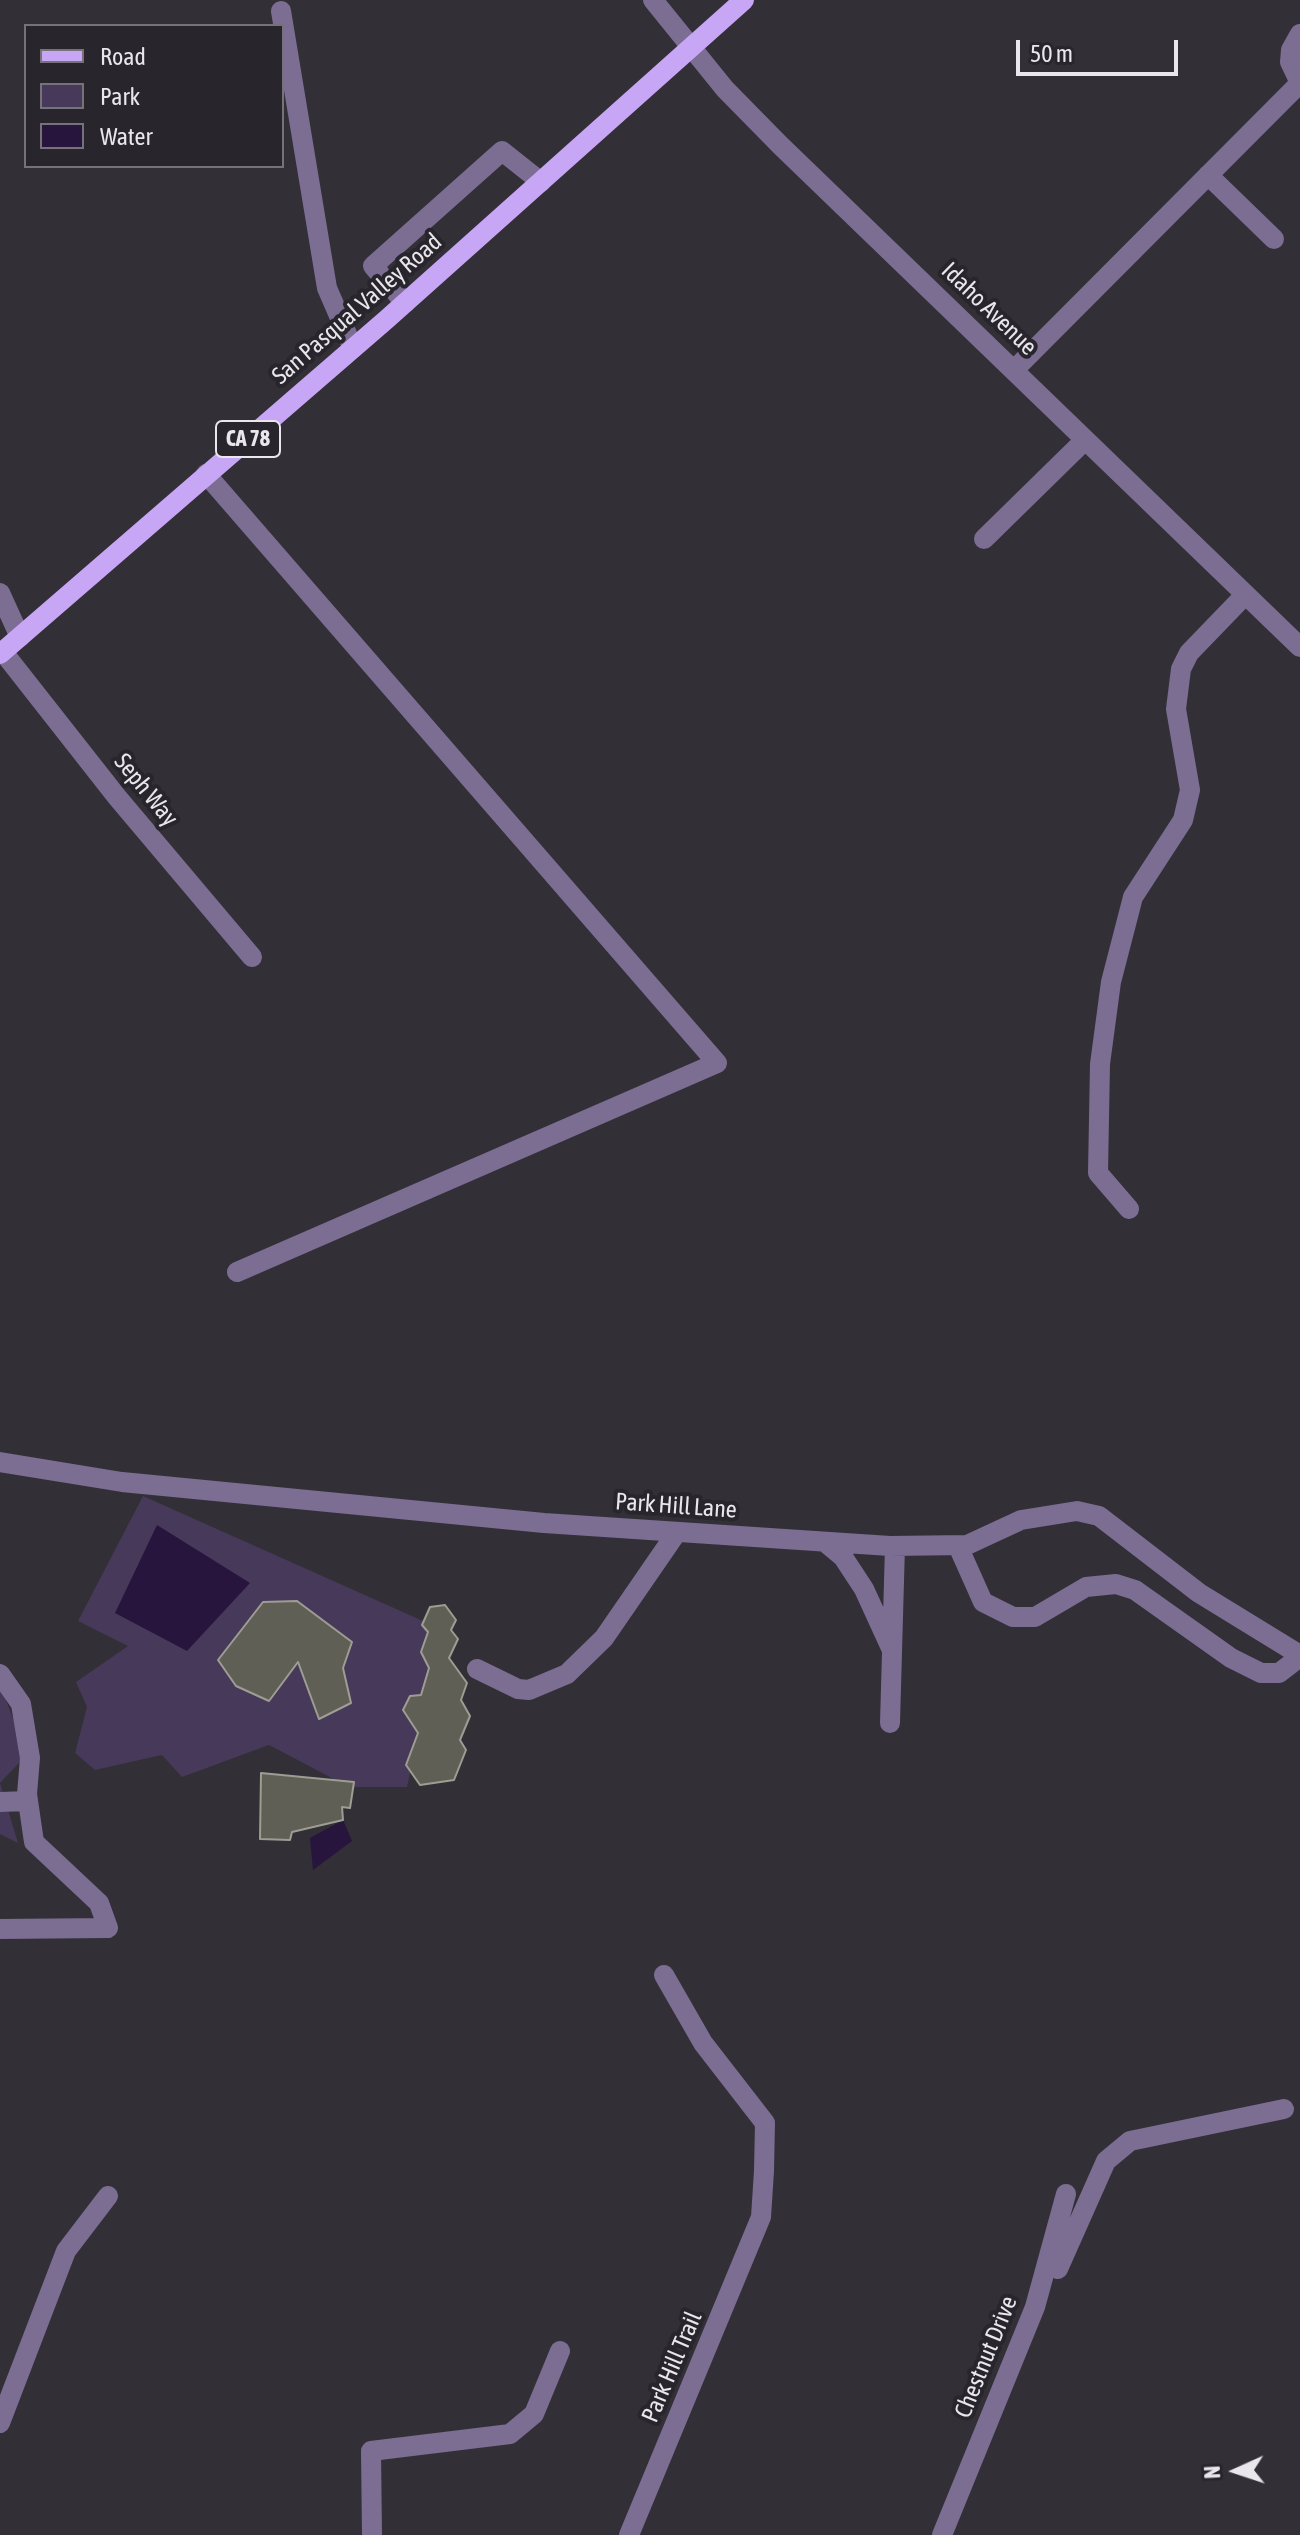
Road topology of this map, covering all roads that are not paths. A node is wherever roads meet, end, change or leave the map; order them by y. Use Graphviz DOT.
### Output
graph roads {
  1 [pos="653,0"];
  2 [pos="744,0"];
  3 [pos="281,11"];
  4 [pos="283,24"];
  5 [pos="284,27"];
  6 [pos="1300,34"];
  7 [pos="690,49"];
  8 [pos="1300,83"];
  9 [pos="1208,175"];
  10 [pos="541,182"];
  11 [pos="1274,239"];
  12 [pos="405,303"];
  13 [pos="353,348"];
  14 [pos="1015,369"];
  15 [pos="1085,440"];
  16 [pos="206,474"];
  17 [pos="984,539"];
  18 [pos="0,593"];
  19 [pos="1245,595"];
  20 [pos="20,637"];
  21 [pos="1300,647"];
  22 [pos="2,653"];
  23 [pos="252,957"];
  24 [pos="1129,1209"];
  25 [pos="237,1272"];
  26 [pos="0,1462"];
  27 [pos="677,1532"];
  28 [pos="825,1542"];
  29 [pos="895,1546"];
  30 [pos="958,1546"];
  31 [pos="892,1651"];
  32 [pos="1300,1656"];
  33 [pos="477,1669"];
  34 [pos="0,1674"];
  35 [pos="890,1723"];
  36 [pos="27,1801"];
  37 [pos="0,1802"];
  38 [pos="0,1929"];
  39 [pos="664,1975"];
  40 [pos="1284,2109"];
  41 [pos="1066,2194"];
  42 [pos="108,2196"];
  43 [pos="1035,2307"];
  44 [pos="560,2351"];
  45 [pos="0,2423"];
  46 [pos="372,2535"];
  47 [pos="629,2535"];
  48 [pos="942,2535"];
  1 -- 7 [label="street, Idaho Avenue"];
  2 -- 7 [label="main road, San Pasqual Valley Road / CA 78"];
  3 -- 4 [label="street"];
  5 -- 13 [label="street"];
  6 -- 8 [label="street"];
  7 -- 10 [label="main road, San Pasqual Valley Road / CA 78"];
  7 -- 14 [label="street, Idaho Avenue"];
  8 -- 9 [label="street"];
  9 -- 11 [label="street"];
  9 -- 14 [label="street"];
  10 -- 12 [label="main road, San Pasqual Valley Road / CA 78"];
  10 -- 12 [label="street"];
  12 -- 13 [label="main road, San Pasqual Valley Road / CA 78"];
  13 -- 16 [label="main road, San Pasqual Valley Road / CA 78"];
  14 -- 15 [label="street, Idaho Avenue"];
  15 -- 17 [label="street"];
  15 -- 19 [label="street, Idaho Avenue"];
  16 -- 20 [label="main road, San Pasqual Valley Road / CA 78"];
  16 -- 25 [label="street"];
  18 -- 20 [label="street"];
  19 -- 21 [label="street, Idaho Avenue"];
  19 -- 24 [label="street"];
  20 -- 22 [label="main road, San Pasqual Valley Road / CA 78"];
  22 -- 23 [label="street, Seph Way"];
  26 -- 27 [label="street, Park Hill Lane"];
  27 -- 28 [label="street, Park Hill Lane"];
  27 -- 33 [label="street"];
  28 -- 29 [label="street, Park Hill Lane"];
  28 -- 31 [label="street"];
  29 -- 30 [label="street, Park Hill Lane"];
  29 -- 31 [label="street"];
  30 -- 32 [label="street, Park Hill Lane"];
  30 -- 32 [label="street"];
  31 -- 35 [label="street"];
  34 -- 36 [label="street"];
  36 -- 37 [label="street"];
  36 -- 38 [label="street"];
  39 -- 47 [label="street, Park Hill Trail"];
  40 -- 43 [label="street"];
  41 -- 43 [label="street, Chestnut Drive"];
  42 -- 45 [label="street"];
  43 -- 48 [label="street, Chestnut Drive"];
  44 -- 46 [label="street"];
}
